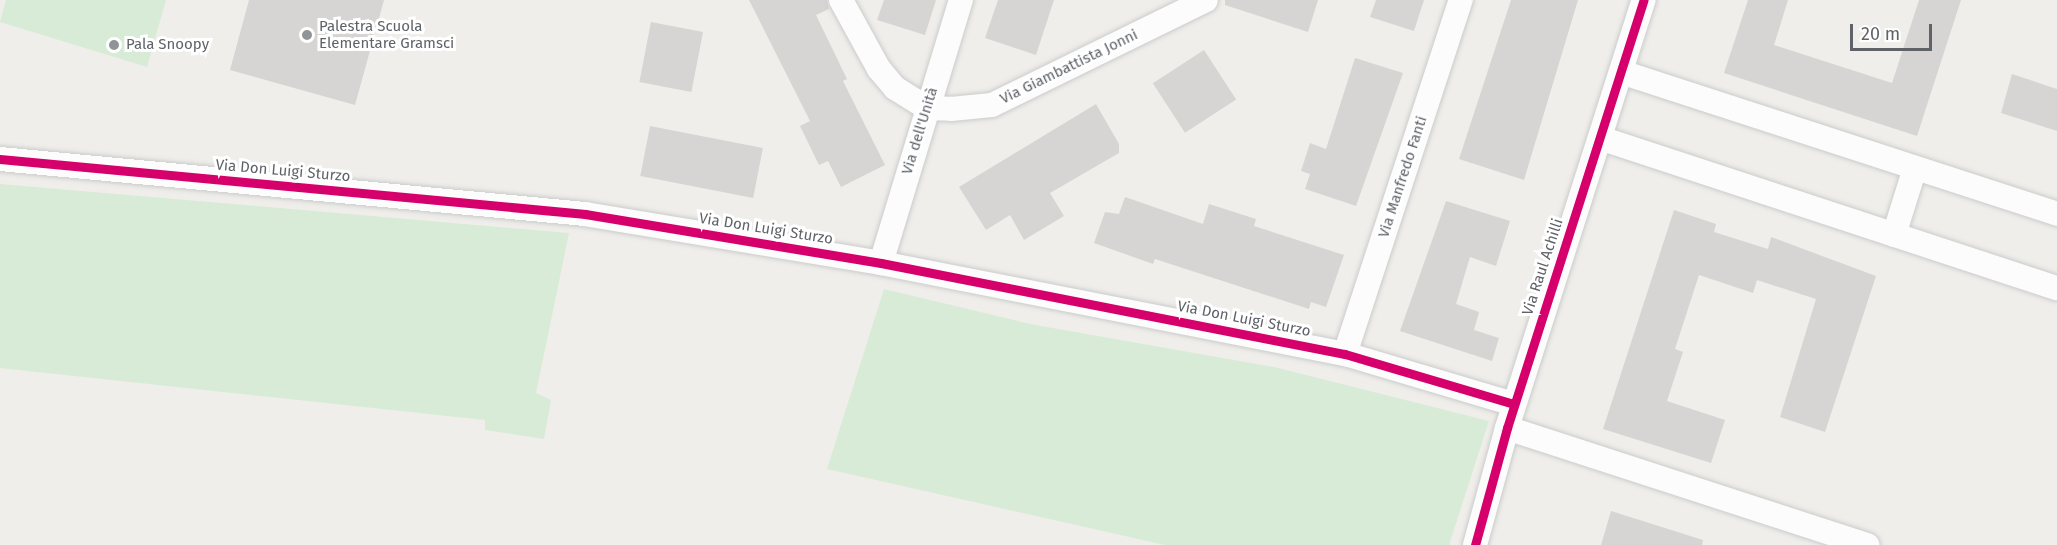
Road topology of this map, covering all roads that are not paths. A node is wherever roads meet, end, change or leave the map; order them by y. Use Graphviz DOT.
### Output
graph roads {
  1 [pos="841,0"];
  2 [pos="961,0"];
  3 [pos="1206,0"];
  4 [pos="1461,0"];
  5 [pos="1644,0"];
  6 [pos="1621,72"];
  7 [pos="927,108"];
  8 [pos="1600,138"];
  9 [pos="0,159"];
  10 [pos="1915,168"];
  11 [pos="2057,214"];
  12 [pos="1894,235"];
  13 [pos="882,263"];
  14 [pos="2057,288"];
  15 [pos="1345,354"];
  16 [pos="1514,404"];
  17 [pos="1507,428"];
  18 [pos="1475,545"];
  19 [pos="1867,545"];
  1 -- 7 [label="street"];
  2 -- 7 [label="street, Via dell'Unità"];
  3 -- 7 [label="street, Via Giambattista Jonni"];
  4 -- 15 [label="street, Via Manfredo Fanti"];
  5 -- 6 [label="street, Via Raul Achilli"];
  6 -- 8 [label="street, Via Raul Achilli"];
  6 -- 10 [label="street"];
  7 -- 13 [label="street, Via dell'Unità"];
  8 -- 12 [label="street"];
  8 -- 16 [label="street, Via Raul Achilli"];
  9 -- 13 [label="street, Via Don Luigi Sturzo"];
  10 -- 11 [label="street"];
  10 -- 12 [label="street"];
  12 -- 14 [label="street"];
  13 -- 15 [label="street, Via Don Luigi Sturzo"];
  15 -- 16 [label="street, Via Don Luigi Sturzo"];
  16 -- 17 [label="street, Via Raul Achilli"];
  17 -- 18 [label="street, Via Raul Achilli"];
  17 -- 19 [label="street"];
}
